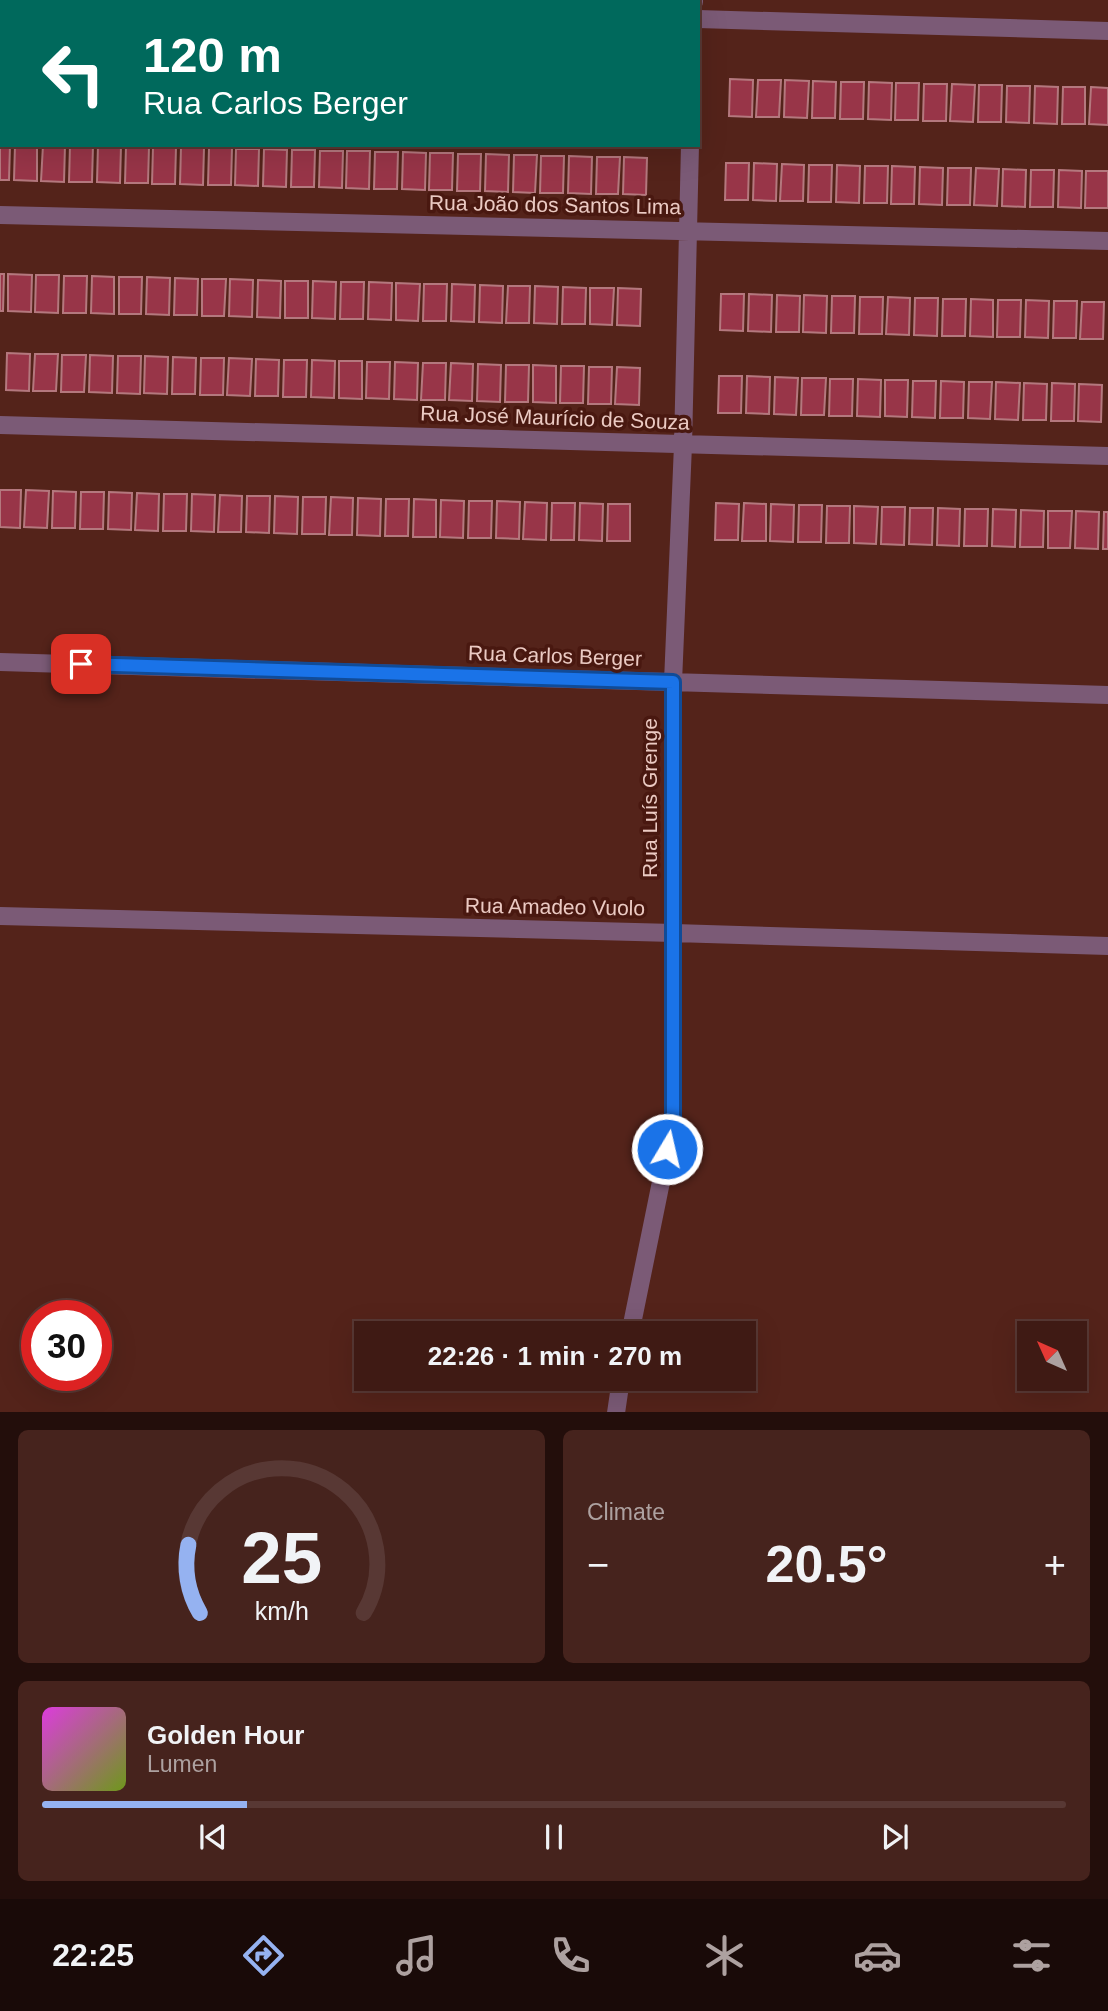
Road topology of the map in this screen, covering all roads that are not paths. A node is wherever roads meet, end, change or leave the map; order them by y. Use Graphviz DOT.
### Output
graph roads {
  1 [pos="700,19"];
  2 [pos="1108,32"];
  3 [pos="690,147"];
  4 [pos="0,215"];
  5 [pos="688,231"];
  6 [pos="1108,241"];
  7 [pos="0,425"];
  8 [pos="684,445"];
  9 [pos="1108,456"];
  10 [pos="0,662"];
  11 [pos="673,682"];
  12 [pos="1108,695"];
  13 [pos="0,916"];
  14 [pos="674,933"];
  15 [pos="1108,946"];
  16 [pos="633,1321"];
  17 [pos="619,1391"];
  18 [pos="616,1412"];
  1 -- 2 [label="street"];
  3 -- 5 [label="street, Rua Luís Grenge"];
  4 -- 5 [label="street, Rua João dos Santos Lima"];
  5 -- 6 [label="street, Rua João dos Santos Lima"];
  5 -- 8 [label="street, Rua Luís Grenge"];
  7 -- 8 [label="street, Rua José Maurício de Souza"];
  8 -- 9 [label="street, Rua José Maurício de Souza"];
  8 -- 11 [label="street, Rua Luís Grenge"];
  10 -- 11 [label="street, Rua Carlos Berger"];
  11 -- 12 [label="street, Rua Carlos Berger"];
  11 -- 14 [label="street, Rua Luís Grenge"];
  13 -- 14 [label="street, Rua Amadeo Vuolo"];
  14 -- 15 [label="street, Rua Amadeo Vuolo"];
  14 -- 16 [label="street, Rua Luís Grenge"];
  17 -- 18 [label="street"];
}
